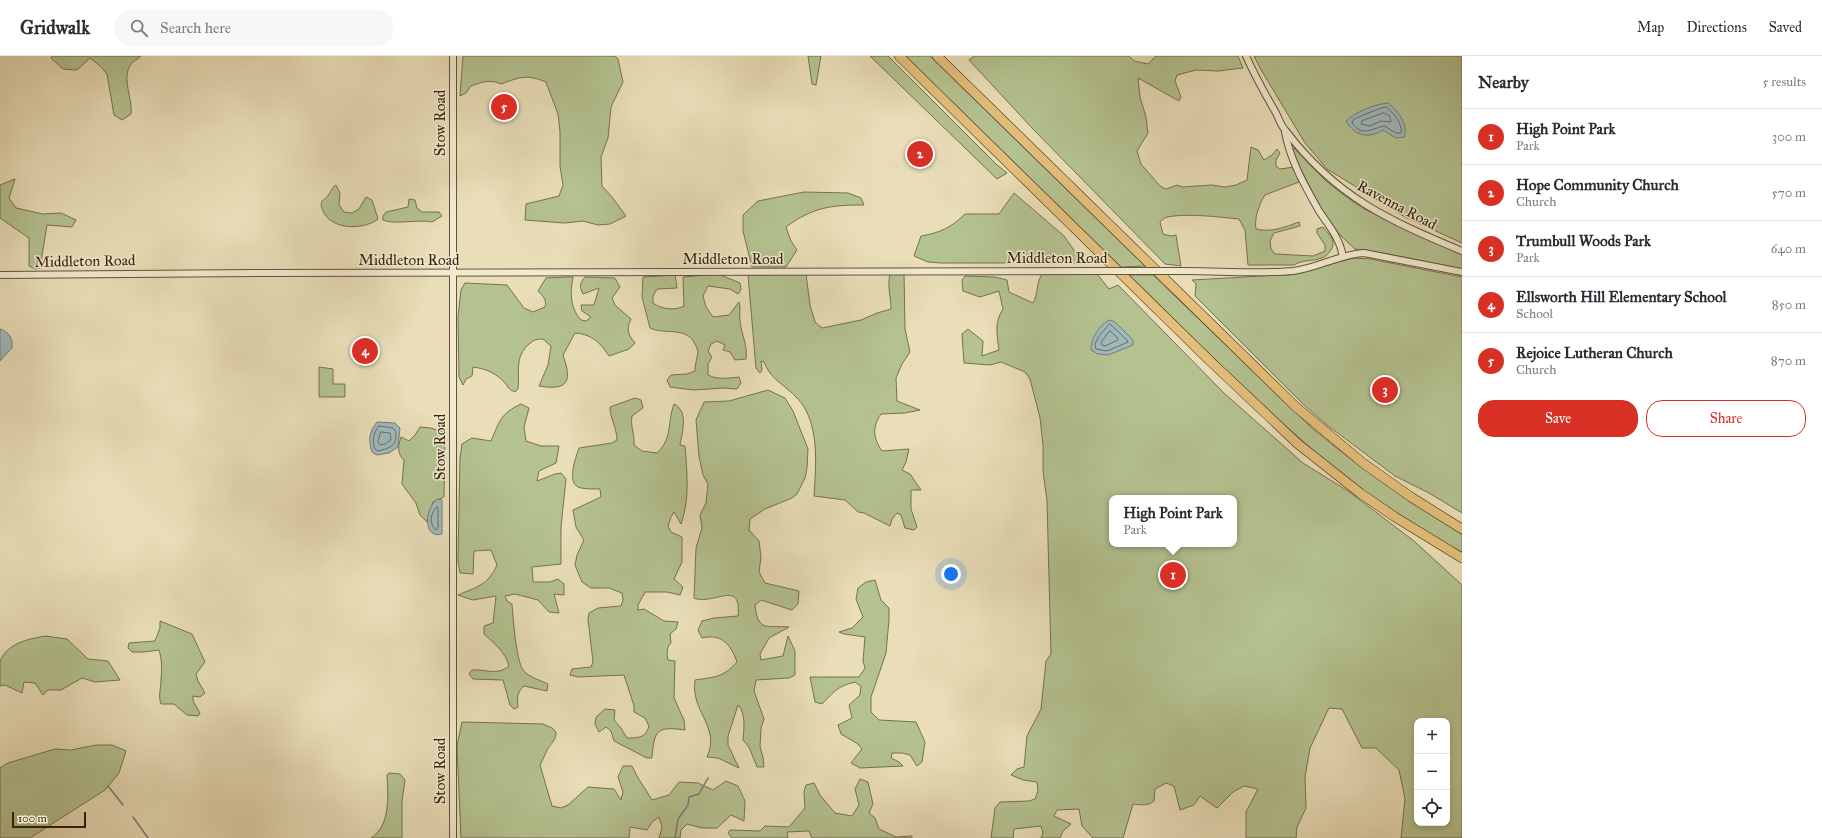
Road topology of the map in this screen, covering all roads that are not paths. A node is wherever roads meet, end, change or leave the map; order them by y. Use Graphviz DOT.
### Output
graph roads {
  1 [pos="453,56"];
  2 [pos="899,56"];
  3 [pos="937,56"];
  4 [pos="1246,56"];
  5 [pos="1284,130"];
  6 [pos="1462,250"];
  7 [pos="1343,257"];
  8 [pos="1462,272"];
  9 [pos="453,273"];
  10 [pos="0,275"];
  11 [pos="1462,529"];
  12 [pos="1462,558"];
  13 [pos="453,838"];
  1 -- 9 [label="street, Stow Road"];
  2 -- 12 [label="highway"];
  3 -- 11 [label="highway"];
  4 -- 5 [label="street, Ravenna Road"];
  5 -- 6 [label="street, Ravenna Road"];
  5 -- 7 [label="street"];
  7 -- 8 [label="street, Middleton Road"];
  7 -- 9 [label="street, Middleton Road, bridge"];
  9 -- 10 [label="street, Middleton Road"];
  9 -- 13 [label="street, Stow Road"];
}
